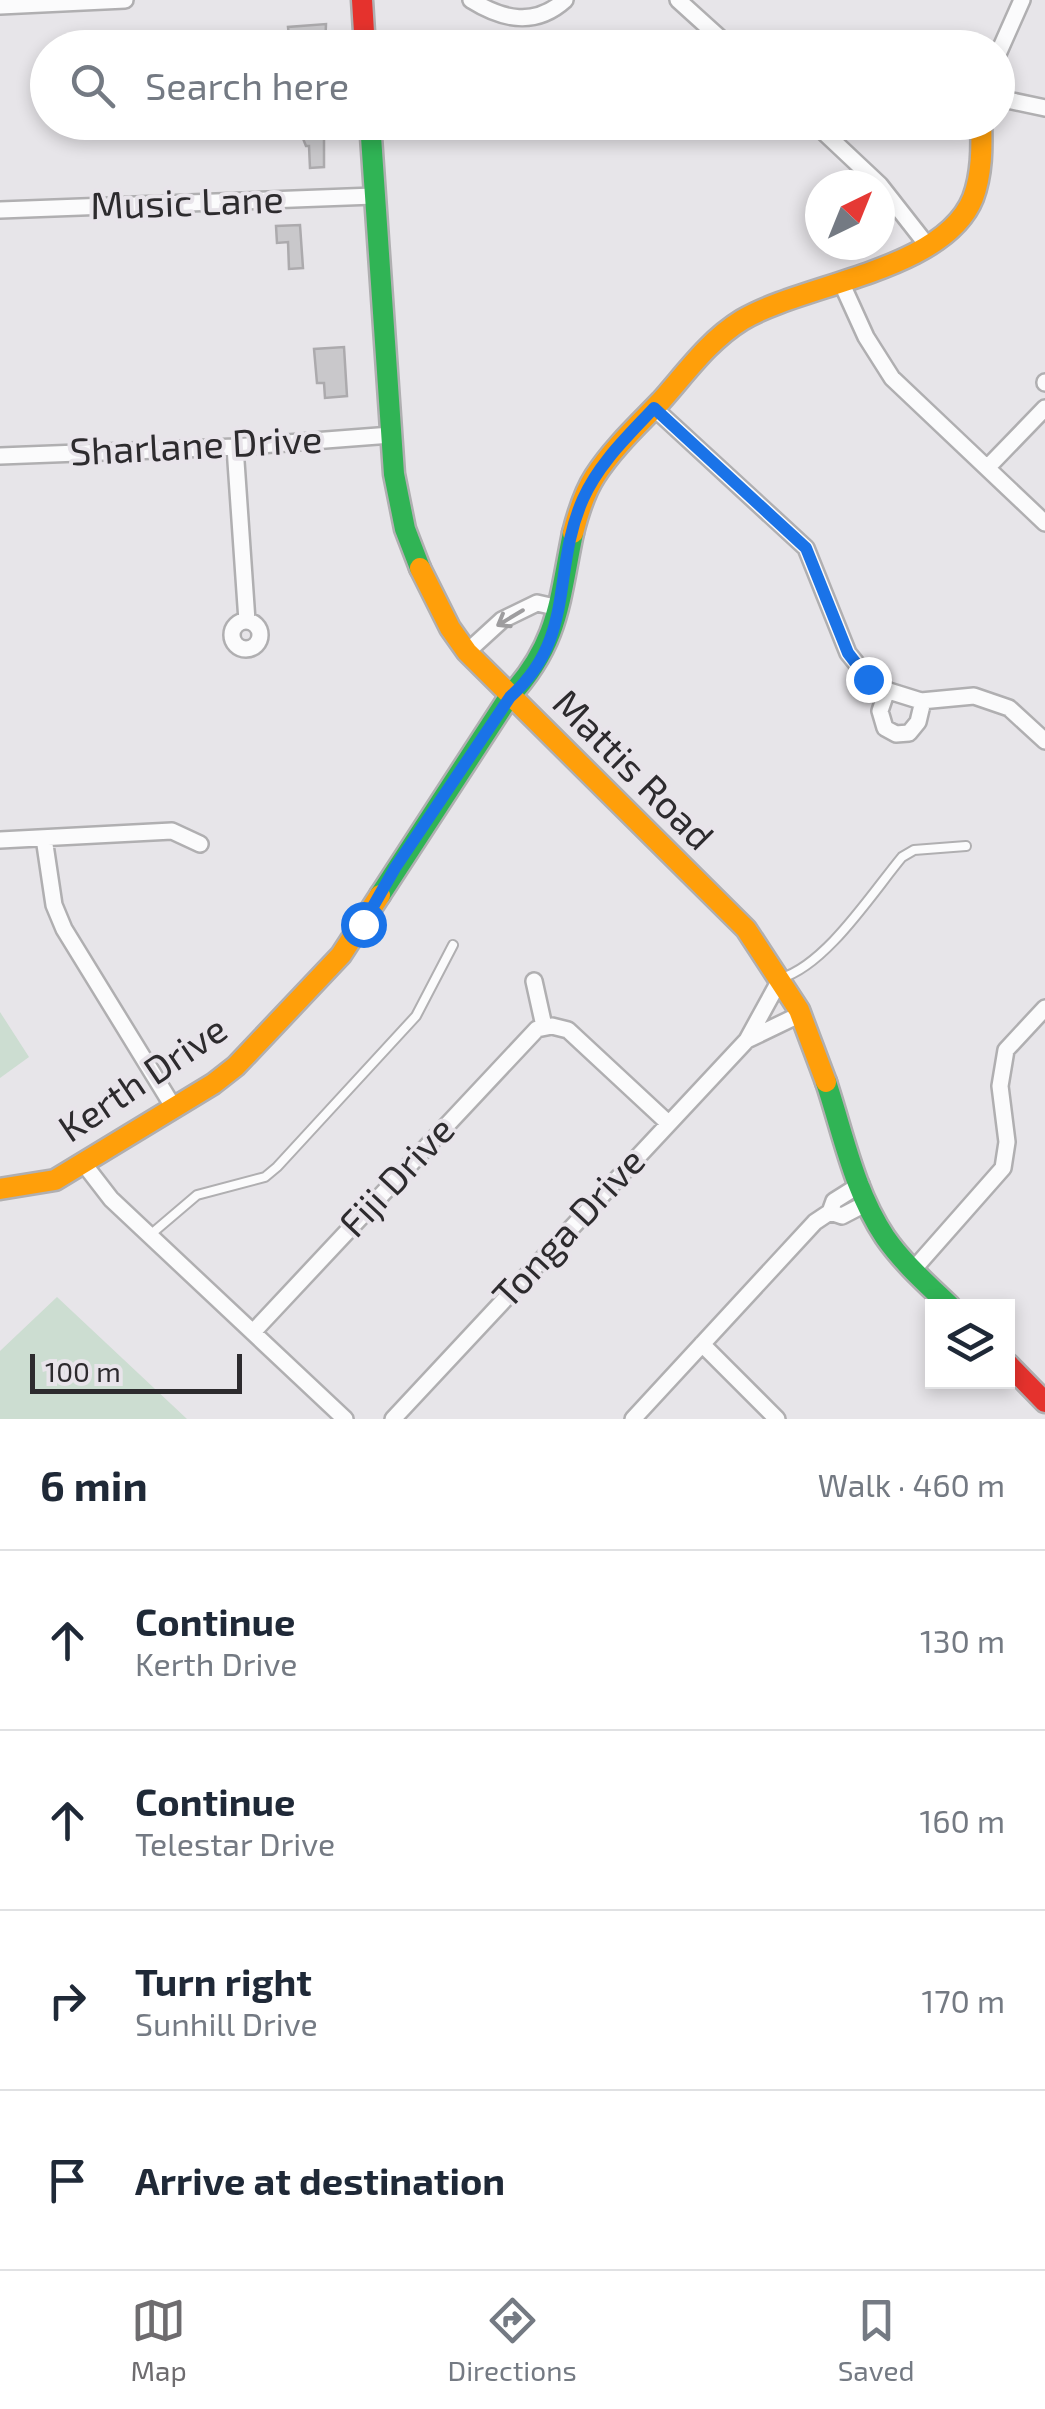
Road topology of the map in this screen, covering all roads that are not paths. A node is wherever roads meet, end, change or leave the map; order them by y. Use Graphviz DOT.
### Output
graph roads {
  1 [pos="125,0"];
  2 [pos="362,0"];
  3 [pos="471,0"];
  4 [pos="565,0"];
  5 [pos="678,0"];
  6 [pos="1022,0"];
  7 [pos="0,6"];
  8 [pos="364,30"];
  9 [pos="711,30"];
  10 [pos="1009,30"];
  11 [pos="1015,102"];
  12 [pos="1045,108"];
  13 [pos="371,140"];
  14 [pos="831,140"];
  15 [pos="982,140"];
  16 [pos="864,170"];
  17 [pos="374,196"];
  18 [pos="895,204"];
  19 [pos="0,210"];
  20 [pos="927,245"];
  21 [pos="841,282"];
  22 [pos="654,408"];
  23 [pos="1045,408"];
  24 [pos="391,435"];
  25 [pos="235,447"];
  26 [pos="0,456"];
  27 [pos="987,468"];
  28 [pos="1045,523"];
  29 [pos="560,608"];
  30 [pos="247,621"];
  31 [pos="468,652"];
  32 [pos="887,690"];
  33 [pos="510,697"];
  34 [pos="924,700"];
  35 [pos="1045,741"];
  36 [pos="44,838"];
  37 [pos="0,840"];
  38 [pos="200,844"];
  39 [pos="966,846"];
  40 [pos="453,945"];
  41 [pos="782,978"];
  42 [pos="534,982"];
  43 [pos="1045,1008"];
  44 [pos="801,1014"];
  45 [pos="544,1026"];
  46 [pos="747,1040"];
  47 [pos="174,1108"];
  48 [pos="668,1122"];
  49 [pos="84,1164"];
  50 [pos="0,1189"];
  51 [pos="864,1193"];
  52 [pos="150,1235"];
  53 [pos="914,1270"];
  54 [pos="943,1299"];
  55 [pos="254,1331"];
  56 [pos="702,1344"];
  57 [pos="1015,1371"];
  58 [pos="1045,1402"];
  59 [pos="346,1419"];
  60 [pos="393,1419"];
  61 [pos="633,1419"];
  62 [pos="777,1419"];
  1 -- 7 [label="street"];
  2 -- 8 [label="street"];
  3 -- 4 [label="street"];
  5 -- 9 [label="street"];
  6 -- 10 [label="street"];
  11 -- 12 [label="street"];
  13 -- 17 [label="street, Mattis Road"];
  14 -- 16 [label="street"];
  15 -- 20 [label="street, Kerth Drive"];
  17 -- 19 [label="street, Music Lane"];
  17 -- 24 [label="street, Mattis Road"];
  18 -- 20 [label="street"];
  20 -- 21 [label="street, Kerth Drive"];
  21 -- 22 [label="street, Kerth Drive"];
  21 -- 27 [label="street"];
  22 -- 29 [label="street, Kerth Drive"];
  22 -- 32 [label="street"];
  23 -- 27 [label="street"];
  24 -- 25 [label="street, Sharlane Drive"];
  24 -- 31 [label="street, Mattis Road"];
  25 -- 26 [label="street, Sharlane Drive"];
  25 -- 30 [label="street"];
  27 -- 28 [label="street"];
  29 -- 31 [label="street, one-way"];
  29 -- 33 [label="street, Kerth Drive"];
  31 -- 33 [label="street, Mattis Road"];
  32 -- 34 [label="street"];
  32 -- 34 [label="street"];
  33 -- 41 [label="street, Mattis Road"];
  33 -- 47 [label="street, Kerth Drive"];
  34 -- 35 [label="street"];
  36 -- 37 [label="street"];
  36 -- 38 [label="street"];
  36 -- 47 [label="street"];
  39 -- 41 [label="lane"];
  40 -- 52 [label="lane"];
  41 -- 44 [label="street, Mattis Road"];
  41 -- 46 [label="street, Tonga Drive"];
  42 -- 45 [label="street"];
  43 -- 53 [label="street"];
  44 -- 46 [label="street, Tonga Drive"];
  44 -- 51 [label="street, Mattis Road"];
  45 -- 48 [label="street"];
  45 -- 55 [label="street, Fiji Drive"];
  46 -- 48 [label="street, Tonga Drive"];
  47 -- 49 [label="street, Kerth Drive"];
  48 -- 60 [label="street, Tonga Drive"];
  49 -- 50 [label="street, Kerth Drive"];
  49 -- 52 [label="street"];
  51 -- 53 [label="street, Mattis Road"];
  51 -- 56 [label="street"];
  52 -- 55 [label="street"];
  53 -- 54 [label="street, Mattis Road"];
  55 -- 59 [label="street"];
  56 -- 61 [label="street"];
  56 -- 62 [label="street"];
  57 -- 58 [label="street"];
}
